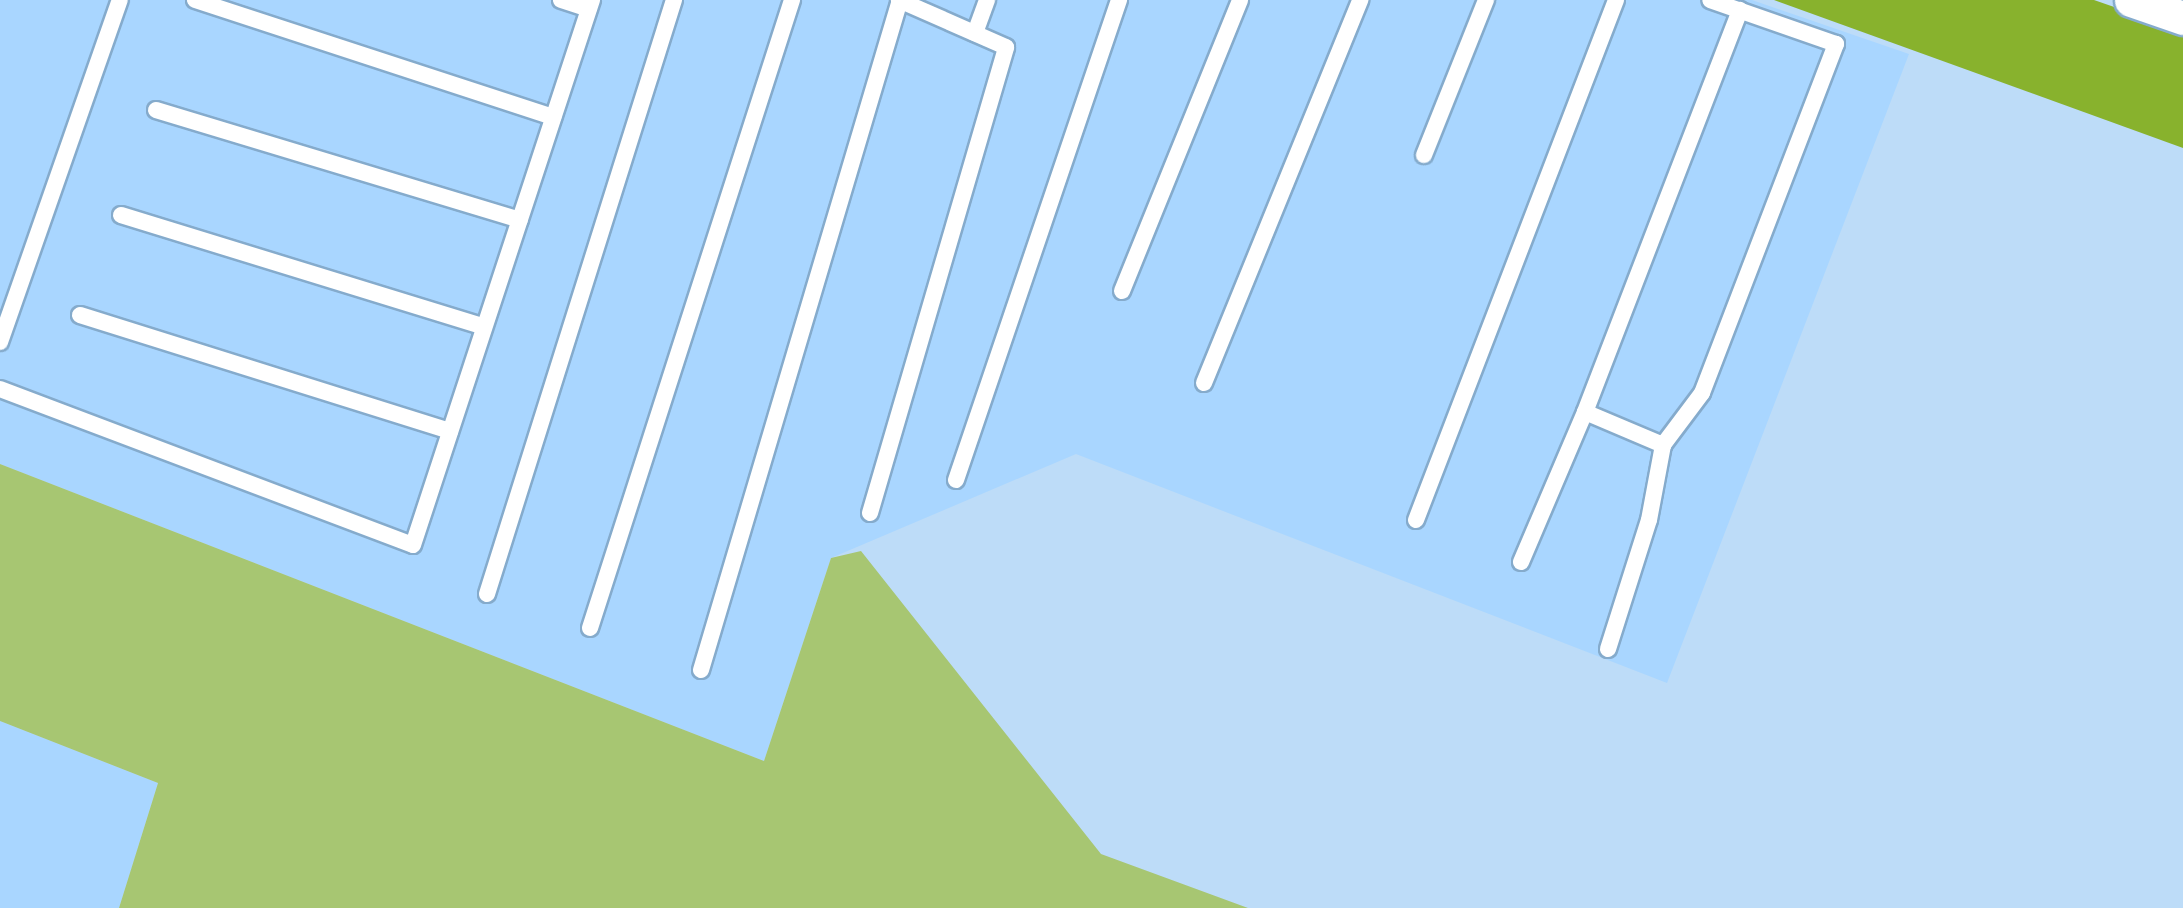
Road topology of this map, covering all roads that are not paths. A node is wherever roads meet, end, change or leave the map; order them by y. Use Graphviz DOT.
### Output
graph roads {
  1 [pos="120,0"];
  2 [pos="195,0"];
  3 [pos="561,0"];
  4 [pos="674,0"];
  5 [pos="792,0"];
  6 [pos="899,0"];
  7 [pos="987,0"];
  8 [pos="1119,0"];
  9 [pos="1240,0"];
  10 [pos="1360,0"];
  11 [pos="1486,0"];
  12 [pos="1616,0"];
  13 [pos="1710,0"];
  14 [pos="2131,0"];
  15 [pos="590,4"];
  16 [pos="1740,10"];
  17 [pos="2183,18"];
  18 [pos="975,33"];
  19 [pos="156,110"];
  20 [pos="553,117"];
  21 [pos="1425,155"];
  22 [pos="121,215"];
  23 [pos="520,219"];
  24 [pos="1122,291"];
  25 [pos="80,315"];
  26 [pos="484,327"];
  27 [pos="0,342"];
  28 [pos="1204,383"];
  29 [pos="0,389"];
  30 [pos="1585,412"];
  31 [pos="450,430"];
  32 [pos="1663,445"];
  33 [pos="956,480"];
  34 [pos="870,513"];
  35 [pos="1416,520"];
  36 [pos="1521,562"];
  37 [pos="487,594"];
  38 [pos="590,628"];
  39 [pos="1608,649"];
  40 [pos="701,670"];
  1 -- 27 [label="lane"];
  2 -- 20 [label="lane"];
  3 -- 15 [label="lane"];
  4 -- 37 [label="lane"];
  5 -- 38 [label="lane"];
  6 -- 18 [label="lane"];
  6 -- 40 [label="lane"];
  7 -- 18 [label="lane"];
  8 -- 33 [label="lane"];
  9 -- 24 [label="lane"];
  10 -- 28 [label="lane"];
  11 -- 21 [label="lane"];
  12 -- 35 [label="lane"];
  13 -- 16 [label="lane"];
  14 -- 17 [label="street"];
  15 -- 20 [label="lane"];
  16 -- 30 [label="lane"];
  16 -- 32 [label="lane"];
  18 -- 34 [label="lane"];
  19 -- 23 [label="lane"];
  20 -- 23 [label="lane"];
  22 -- 26 [label="lane"];
  23 -- 26 [label="lane"];
  25 -- 31 [label="lane"];
  26 -- 31 [label="lane"];
  29 -- 31 [label="lane"];
  30 -- 32 [label="lane"];
  30 -- 36 [label="lane"];
  32 -- 39 [label="lane"];
}
